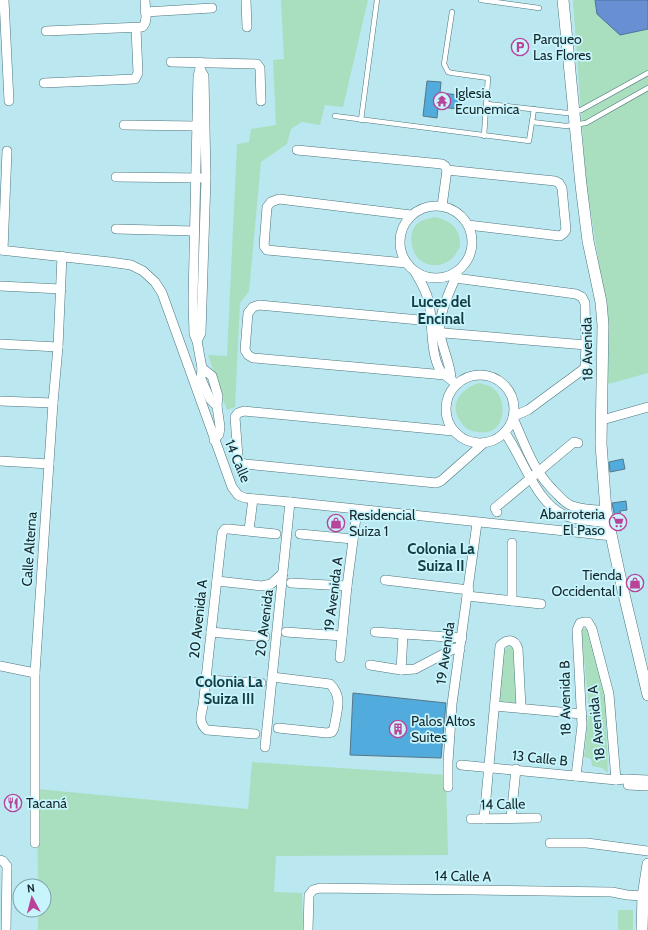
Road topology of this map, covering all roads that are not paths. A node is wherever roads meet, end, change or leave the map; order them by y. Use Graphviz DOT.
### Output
graph roads {
  1 [pos="4,0"];
  2 [pos="145,0"];
  3 [pos="246,0"];
  4 [pos="377,0"];
  5 [pos="481,0"];
  6 [pos="564,0"];
  7 [pos="212,8"];
  8 [pos="539,8"];
  9 [pos="145,12"];
  10 [pos="452,12"];
  11 [pos="2,19"];
  12 [pos="247,27"];
  13 [pos="136,28"];
  14 [pos="46,31"];
  15 [pos="171,62"];
  16 [pos="200,66"];
  17 [pos="648,73"];
  18 [pos="4,74"];
  19 [pos="44,84"];
  20 [pos="648,88"];
  21 [pos="8,101"];
  22 [pos="261,101"];
  23 [pos="486,104"];
  24 [pos="534,109"];
  25 [pos="574,111"];
  26 [pos="335,116"];
  27 [pos="361,120"];
  28 [pos="532,122"];
  29 [pos="124,125"];
  30 [pos="576,125"];
  31 [pos="197,126"];
  32 [pos="484,136"];
  33 [pos="297,150"];
  34 [pos="7,151"];
  35 [pos="447,170"];
  36 [pos="116,177"];
  37 [pos="201,178"];
  38 [pos="442,206"];
  39 [pos="412,215"];
  40 [pos="468,225"];
  41 [pos="116,229"];
  42 [pos="194,231"];
  43 [pos="2,250"];
  44 [pos="62,256"];
  45 [pos="406,263"];
  46 [pos="416,272"];
  47 [pos="456,274"];
  48 [pos="0,286"];
  49 [pos="61,289"];
  50 [pos="198,300"];
  51 [pos="431,321"];
  52 [pos="441,322"];
  53 [pos="436,332"];
  54 [pos="0,344"];
  55 [pos="586,345"];
  56 [pos="58,347"];
  57 [pos="450,379"];
  58 [pos="0,401"];
  59 [pos="53,403"];
  60 [pos="648,407"];
  61 [pos="514,417"];
  62 [pos="602,420"];
  63 [pos="453,431"];
  64 [pos="505,433"];
  65 [pos="214,440"];
  66 [pos="484,443"];
  67 [pos="578,443"];
  68 [pos="0,461"];
  69 [pos="49,464"];
  70 [pos="538,473"];
  71 [pos="530,478"];
  72 [pos="253,499"];
  73 [pos="290,502"];
  74 [pos="575,507"];
  75 [pos="357,510"];
  76 [pos="606,511"];
  77 [pos="497,512"];
  78 [pos="572,518"];
  79 [pos="608,522"];
  80 [pos="477,523"];
  81 [pos="249,530"];
  82 [pos="276,534"];
  83 [pos="300,534"];
  84 [pos="612,536"];
  85 [pos="353,539"];
  86 [pos="512,543"];
  87 [pos="284,573"];
  88 [pos="385,580"];
  89 [pos="217,581"];
  90 [pos="291,583"];
  91 [pos="347,586"];
  92 [pos="468,593"];
  93 [pos="512,601"];
  94 [pos="541,604"];
  95 [pos="584,622"];
  96 [pos="211,632"];
  97 [pos="286,632"];
  98 [pos="375,632"];
  99 [pos="403,635"];
  100 [pos="342,636"];
  101 [pos="265,637"];
  102 [pos="462,638"];
  103 [pos="460,649"];
  104 [pos="340,658"];
  105 [pos="0,666"];
  106 [pos="370,666"];
  107 [pos="645,668"];
  108 [pos="401,670"];
  109 [pos="35,673"];
  110 [pos="272,677"];
  111 [pos="206,680"];
  112 [pos="261,683"];
  113 [pos="648,695"];
  114 [pos="495,706"];
  115 [pos="521,708"];
  116 [pos="582,714"];
  117 [pos="278,728"];
  118 [pos="255,734"];
  119 [pos="265,747"];
  120 [pos="461,765"];
  121 [pos="489,767"];
  122 [pos="516,770"];
  123 [pos="576,776"];
  124 [pos="616,780"];
  125 [pos="648,780"];
  126 [pos="648,786"];
  127 [pos="448,787"];
  128 [pos="510,818"];
  129 [pos="537,818"];
  130 [pos="471,819"];
  131 [pos="484,819"];
  132 [pos="35,843"];
  133 [pos="550,843"];
  134 [pos="648,851"];
  135 [pos="3,863"];
  136 [pos="648,864"];
  137 [pos="3,877"];
  138 [pos="643,893"];
  139 [pos="645,913"];
  140 [pos="6,930"];
  141 [pos="308,930"];
  142 [pos="642,930"];
  1 -- 11 [label="street"];
  2 -- 9 [label="street"];
  3 -- 12 [label="street"];
  4 -- 27 [label="lane"];
  5 -- 8 [label="lane"];
  6 -- 25 [label="street, 18 Avenida"];
  7 -- 9 [label="street"];
  9 -- 13 [label="street"];
  10 -- 23 [label="lane"];
  11 -- 18 [label="street"];
  13 -- 14 [label="street"];
  13 -- 19 [label="street"];
  15 -- 16 [label="street"];
  16 -- 22 [label="street"];
  16 -- 31 [label="street"];
  16 -- 37 [label="street"];
  17 -- 25 [label="lane"];
  18 -- 21 [label="street"];
  20 -- 30 [label="lane"];
  23 -- 24 [label="lane"];
  23 -- 32 [label="lane"];
  24 -- 25 [label="lane"];
  24 -- 28 [label="lane"];
  25 -- 30 [label="street, 18 Avenida"];
  26 -- 27 [label="lane"];
  27 -- 32 [label="lane"];
  28 -- 30 [label="lane"];
  28 -- 32 [label="lane"];
  29 -- 31 [label="street"];
  30 -- 62 [label="street, 18 Avenida"];
  31 -- 37 [label="street"];
  33 -- 35 [label="street"];
  34 -- 43 [label="street"];
  35 -- 38 [label="street"];
  35 -- 40 [label="street"];
  36 -- 37 [label="street"];
  37 -- 42 [label="street"];
  37 -- 50 [label="street"];
  38 -- 39 [label="street"];
  38 -- 40 [label="street"];
  39 -- 45 [label="street"];
  39 -- 45 [label="street"];
  40 -- 47 [label="street"];
  41 -- 42 [label="street"];
  42 -- 50 [label="street"];
  43 -- 44 [label="street, 14 Calle"];
  44 -- 49 [label="street, Calle Alterna"];
  44 -- 65 [label="street, 14 Calle"];
  45 -- 46 [label="street"];
  46 -- 47 [label="street"];
  46 -- 51 [label="street"];
  47 -- 52 [label="street"];
  47 -- 55 [label="street"];
  48 -- 49 [label="street"];
  49 -- 56 [label="street, Calle Alterna"];
  50 -- 65 [label="street"];
  51 -- 52 [label="street"];
  51 -- 53 [label="street"];
  51 -- 57 [label="street"];
  52 -- 53 [label="street"];
  53 -- 55 [label="street"];
  53 -- 57 [label="street"];
  54 -- 56 [label="street"];
  55 -- 61 [label="street"];
  56 -- 59 [label="street, Calle Alterna"];
  57 -- 61 [label="street"];
  57 -- 63 [label="street"];
  58 -- 59 [label="street"];
  59 -- 69 [label="street, Calle Alterna"];
  60 -- 62 [label="street"];
  61 -- 64 [label="street"];
  61 -- 70 [label="street"];
  62 -- 76 [label="street, 18 Avenida"];
  63 -- 66 [label="street"];
  63 -- 66 [label="street"];
  64 -- 66 [label="street"];
  64 -- 71 [label="street"];
  65 -- 72 [label="street, 14 Calle"];
  67 -- 70 [label="street"];
  68 -- 69 [label="street"];
  69 -- 109 [label="street, Calle Alterna"];
  70 -- 71 [label="street"];
  70 -- 74 [label="street"];
  71 -- 77 [label="street"];
  71 -- 78 [label="street"];
  72 -- 73 [label="street, 14 Calle"];
  72 -- 81 [label="street"];
  73 -- 75 [label="street, 14 Calle"];
  73 -- 87 [label="street, 20 Avenida"];
  74 -- 76 [label="street"];
  74 -- 78 [label="street"];
  75 -- 80 [label="street, 14 Calle"];
  75 -- 85 [label="street, 19 Avenida A"];
  76 -- 79 [label="street, 18 Avenida"];
  78 -- 79 [label="street"];
  79 -- 84 [label="street, 18 Avenida"];
  80 -- 84 [label="street, 14 Calle"];
  80 -- 92 [label="street, 19 Avenida"];
  81 -- 82 [label="street"];
  81 -- 89 [label="street, 20 Avenida A"];
  83 -- 85 [label="street"];
  84 -- 107 [label="street, 18 Avenida"];
  85 -- 91 [label="street, 19 Avenida A"];
  86 -- 93 [label="street"];
  87 -- 89 [label="street"];
  87 -- 110 [label="street, 20 Avenida"];
  88 -- 92 [label="street"];
  89 -- 96 [label="street, 20 Avenida A"];
  90 -- 91 [label="street"];
  91 -- 100 [label="street, 19 Avenida A"];
  92 -- 93 [label="street"];
  92 -- 102 [label="street, 19 Avenida"];
  93 -- 94 [label="street"];
  95 -- 116 [label="street, 18 Avenida B"];
  95 -- 124 [label="street, 18 Avenida A"];
  96 -- 101 [label="street"];
  96 -- 111 [label="street, 20 Avenida A"];
  97 -- 100 [label="street"];
  98 -- 99 [label="street"];
  99 -- 102 [label="street"];
  99 -- 108 [label="street"];
  100 -- 104 [label="street, 19 Avenida A"];
  102 -- 103 [label="street, 19 Avenida"];
  103 -- 108 [label="street"];
  103 -- 127 [label="street, 19 Avenida"];
  105 -- 109 [label="street"];
  106 -- 108 [label="street"];
  107 -- 113 [label="street, 18 Avenida"];
  109 -- 132 [label="street, Calle Alterna"];
  110 -- 117 [label="street"];
  110 -- 119 [label="street, 20 Avenida"];
  111 -- 112 [label="street"];
  111 -- 118 [label="street, 20 Avenida A"];
  114 -- 115 [label="street"];
  114 -- 115 [label="street"];
  114 -- 121 [label="street"];
  115 -- 116 [label="street"];
  116 -- 123 [label="street, 18 Avenida B"];
  120 -- 121 [label="street, 13 Calle B"];
  121 -- 122 [label="street, 13 Calle B"];
  121 -- 131 [label="street"];
  122 -- 123 [label="street, 13 Calle B"];
  122 -- 128 [label="street"];
  123 -- 124 [label="street, 13 Calle B"];
  124 -- 125 [label="street, 13 Calle B"];
  124 -- 126 [label="street, 13 Calle B"];
  128 -- 129 [label="street, 14 Calle"];
  128 -- 131 [label="street, 14 Calle"];
  130 -- 131 [label="street, 14 Calle"];
  133 -- 134 [label="street"];
  135 -- 137 [label="street"];
  136 -- 138 [label="street"];
  137 -- 140 [label="street"];
  138 -- 139 [label="street"];
  138 -- 141 [label="street, 14 Calle A"];
  139 -- 142 [label="street"];
}
